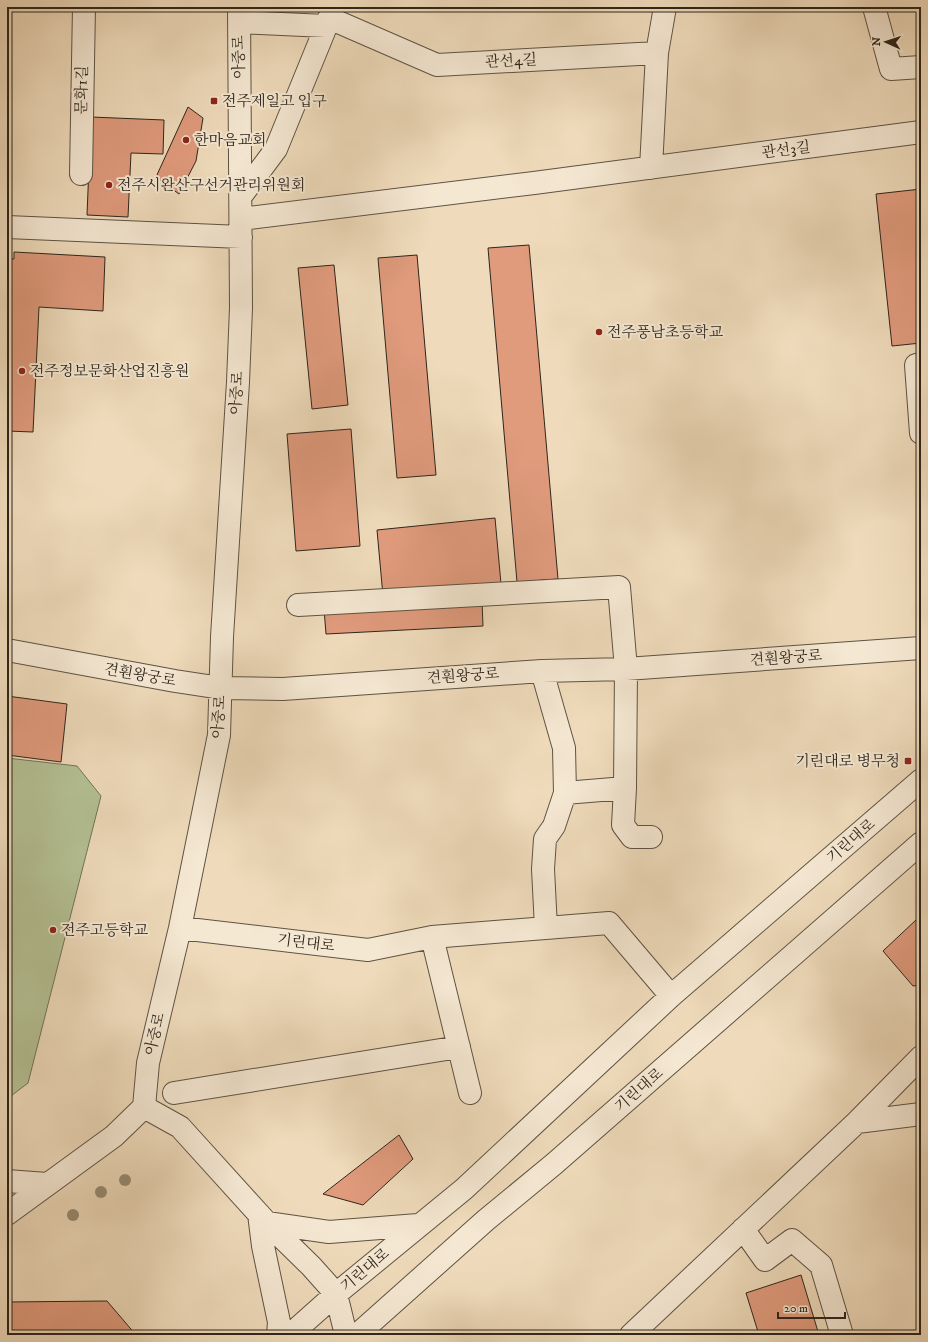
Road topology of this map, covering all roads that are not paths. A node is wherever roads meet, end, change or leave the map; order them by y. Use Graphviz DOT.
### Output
graph roads {
  1 [pos="84,7"];
  2 [pos="665,7"];
  3 [pos="874,7"];
  4 [pos="239,14"];
  5 [pos="330,17"];
  6 [pos="657,52"];
  7 [pos="921,67"];
  8 [pos="921,132"];
  9 [pos="650,168"];
  10 [pos="81,174"];
  11 [pos="241,196"];
  12 [pos="7,227"];
  13 [pos="241,228"];
  14 [pos="921,364"];
  15 [pos="921,433"];
  16 [pos="298,605"];
  17 [pos="921,648"];
  18 [pos="7,650"];
  19 [pos="542,670"];
  20 [pos="626,670"];
  21 [pos="221,688"];
  22 [pos="921,780"];
  23 [pos="625,788"];
  24 [pos="565,793"];
  25 [pos="651,836"];
  26 [pos="921,843"];
  27 [pos="180,928"];
  28 [pos="546,928"];
  29 [pos="432,937"];
  30 [pos="672,996"];
  31 [pos="459,1047"];
  32 [pos="921,1057"];
  33 [pos="174,1093"];
  34 [pos="470,1093"];
  35 [pos="144,1107"];
  36 [pos="921,1114"];
  37 [pos="857,1122"];
  38 [pos="7,1181"];
  39 [pos="48,1184"];
  40 [pos="7,1214"];
  41 [pos="263,1219"];
  42 [pos="418,1225"];
  43 [pos="743,1228"];
  44 [pos="336,1294"];
  45 [pos="278,1335"];
  46 [pos="290,1335"];
  47 [pos="346,1335"];
  48 [pos="357,1335"];
  49 [pos="631,1335"];
  50 [pos="842,1335"];
  1 -- 10 [label="street, 문화1길"];
  2 -- 6 [label="street"];
  3 -- 7 [label="street"];
  4 -- 5 [label="street"];
  4 -- 11 [label="street, 아중로"];
  5 -- 6 [label="street, 관선4길"];
  5 -- 11 [label="street"];
  6 -- 9 [label="street"];
  8 -- 9 [label="street, 관선3길"];
  9 -- 13 [label="street, 관선3길"];
  11 -- 13 [label="street, 아중로"];
  12 -- 13 [label="street"];
  13 -- 21 [label="street, 아중로"];
  14 -- 15 [label="street"];
  16 -- 20 [label="street"];
  17 -- 20 [label="street, 견훤왕궁로"];
  18 -- 21 [label="street, 견훤왕궁로"];
  19 -- 20 [label="street, 견훤왕궁로"];
  19 -- 21 [label="street, 견훤왕궁로"];
  19 -- 24 [label="street"];
  20 -- 23 [label="street"];
  21 -- 27 [label="street, 아중로"];
  22 -- 30 [label="street, 기린대로"];
  23 -- 24 [label="street"];
  23 -- 25 [label="street"];
  24 -- 28 [label="street"];
  26 -- 48 [label="street, 기린대로"];
  27 -- 29 [label="street, 기린대로"];
  27 -- 35 [label="street, 아중로"];
  28 -- 29 [label="street, 기린대로"];
  28 -- 30 [label="street, 기린대로"];
  29 -- 31 [label="street"];
  30 -- 42 [label="street, 기린대로"];
  31 -- 33 [label="street"];
  31 -- 34 [label="street"];
  32 -- 37 [label="street"];
  35 -- 39 [label="street"];
  35 -- 41 [label="street"];
  36 -- 37 [label="street"];
  37 -- 43 [label="street"];
  38 -- 39 [label="street"];
  39 -- 40 [label="street"];
  41 -- 42 [label="street"];
  41 -- 44 [label="street"];
  41 -- 45 [label="street"];
  42 -- 44 [label="street, 기린대로"];
  43 -- 49 [label="street"];
  43 -- 50 [label="street"];
  44 -- 46 [label="street, 기린대로"];
  44 -- 47 [label="street"];
}
